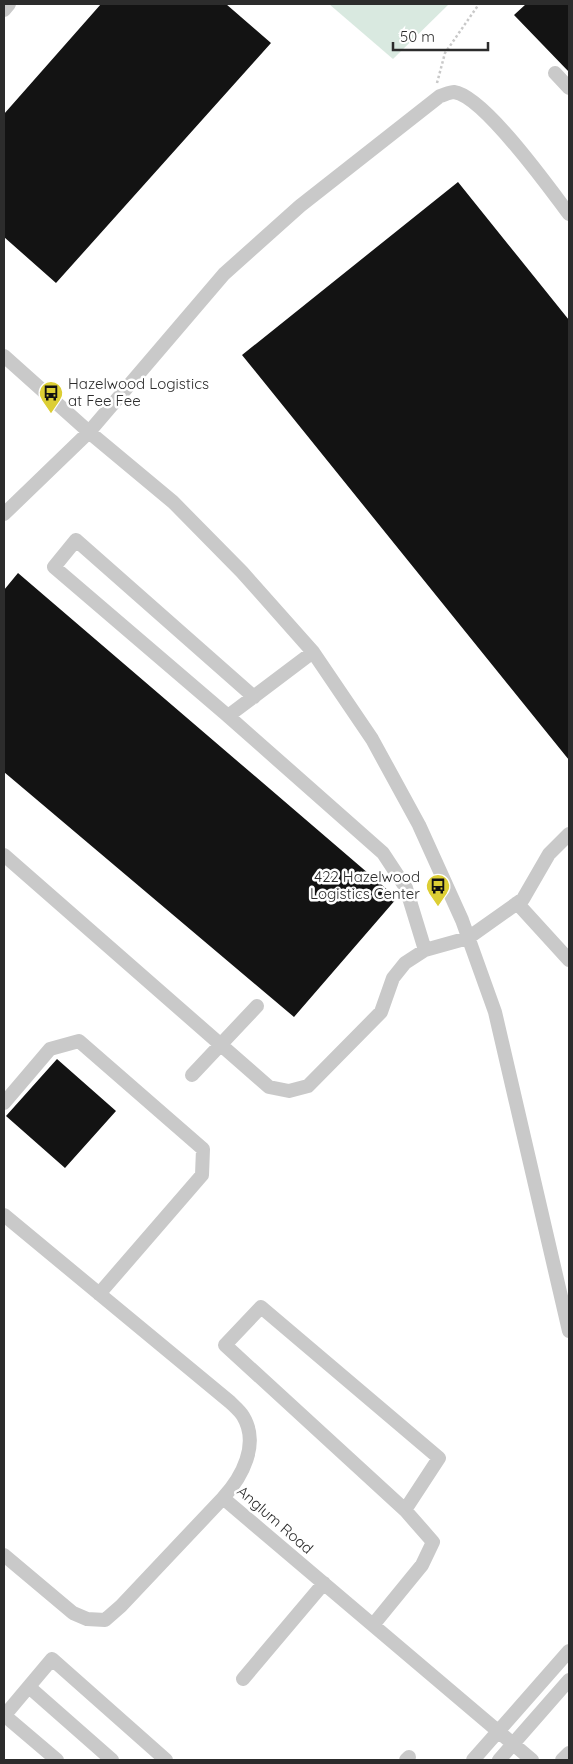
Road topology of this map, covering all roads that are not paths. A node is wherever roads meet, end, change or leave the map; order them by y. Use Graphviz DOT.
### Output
graph roads {
  1 [pos="9,4"];
  2 [pos="4,10"];
  3 [pos="554,73"];
  4 [pos="569,88"];
  5 [pos="569,214"];
  6 [pos="4,356"];
  7 [pos="90,432"];
  8 [pos="4,514"];
  9 [pos="313,652"];
  10 [pos="254,697"];
  11 [pos="228,716"];
  12 [pos="569,834"];
  13 [pos="4,855"];
  14 [pos="517,903"];
  15 [pos="468,938"];
  16 [pos="425,950"];
  17 [pos="569,960"];
  18 [pos="257,1006"];
  19 [pos="221,1044"];
  20 [pos="192,1075"];
  21 [pos="4,1103"];
  22 [pos="4,1215"];
  23 [pos="99,1294"];
  24 [pos="569,1331"];
  25 [pos="223,1498"];
  26 [pos="405,1510"];
  27 [pos="4,1555"];
  28 [pos="324,1584"];
  29 [pos="373,1625"];
  30 [pos="569,1651"];
  31 [pos="243,1679"];
  32 [pos="569,1680"];
  33 [pos="29,1687"];
  34 [pos="4,1716"];
  35 [pos="497,1731"];
  36 [pos="512,1744"];
  37 [pos="57,1760"];
  38 [pos="112,1760"];
  39 [pos="166,1760"];
  40 [pos="473,1760"];
  41 [pos="499,1760"];
  42 [pos="532,1760"];
  1 -- 2 [label="street"];
  3 -- 4 [label="street"];
  5 -- 7 [label="street"];
  6 -- 7 [label="street"];
  7 -- 8 [label="street"];
  7 -- 9 [label="street"];
  9 -- 10 [label="street"];
  9 -- 15 [label="street"];
  10 -- 11 [label="street"];
  10 -- 11 [label="street"];
  11 -- 16 [label="street"];
  12 -- 14 [label="street"];
  13 -- 19 [label="street"];
  14 -- 15 [label="street"];
  14 -- 17 [label="street"];
  15 -- 16 [label="street"];
  15 -- 24 [label="street"];
  16 -- 19 [label="street"];
  18 -- 19 [label="street"];
  19 -- 20 [label="street"];
  21 -- 23 [label="street"];
  22 -- 23 [label="street, Anglum Road"];
  23 -- 25 [label="street, Anglum Road"];
  25 -- 27 [label="street"];
  25 -- 28 [label="street, Anglum Road"];
  26 -- 26 [label="street"];
  26 -- 29 [label="street"];
  28 -- 29 [label="street, Anglum Road"];
  28 -- 31 [label="street"];
  29 -- 35 [label="street, Anglum Road"];
  30 -- 35 [label="street"];
  32 -- 36 [label="street"];
  33 -- 34 [label="street"];
  33 -- 38 [label="street"];
  33 -- 39 [label="street"];
  34 -- 37 [label="street"];
  35 -- 36 [label="street, Anglum Road"];
  35 -- 40 [label="street"];
  36 -- 41 [label="street"];
  36 -- 42 [label="street, Anglum Road"];
}
